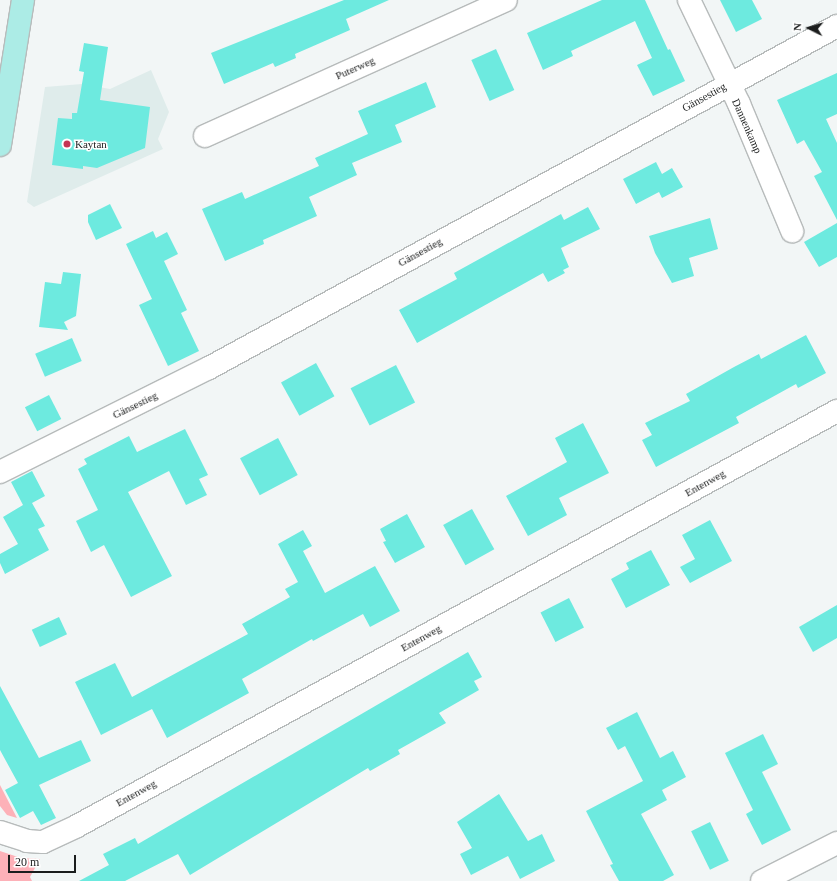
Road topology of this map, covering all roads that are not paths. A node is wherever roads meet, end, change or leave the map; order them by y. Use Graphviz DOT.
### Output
graph roads {
  1 [pos="22,0"];
  2 [pos="506,0"];
  3 [pos="689,0"];
  4 [pos="837,26"];
  5 [pos="728,84"];
  6 [pos="205,136"];
  7 [pos="0,145"];
  8 [pos="792,231"];
  9 [pos="837,411"];
  10 [pos="0,472"];
  11 [pos="0,832"];
  12 [pos="837,843"];
  13 [pos="762,881"];
  1 -- 7 [label="main road"];
  2 -- 6 [label="street, Puterweg"];
  3 -- 5 [label="street, Dannenkamp"];
  4 -- 5 [label="street, Gänsestieg"];
  5 -- 8 [label="street, Dannenkamp"];
  5 -- 10 [label="street, Gänsestieg"];
  9 -- 11 [label="street, Entenweg"];
  12 -- 13 [label="street"];
}
